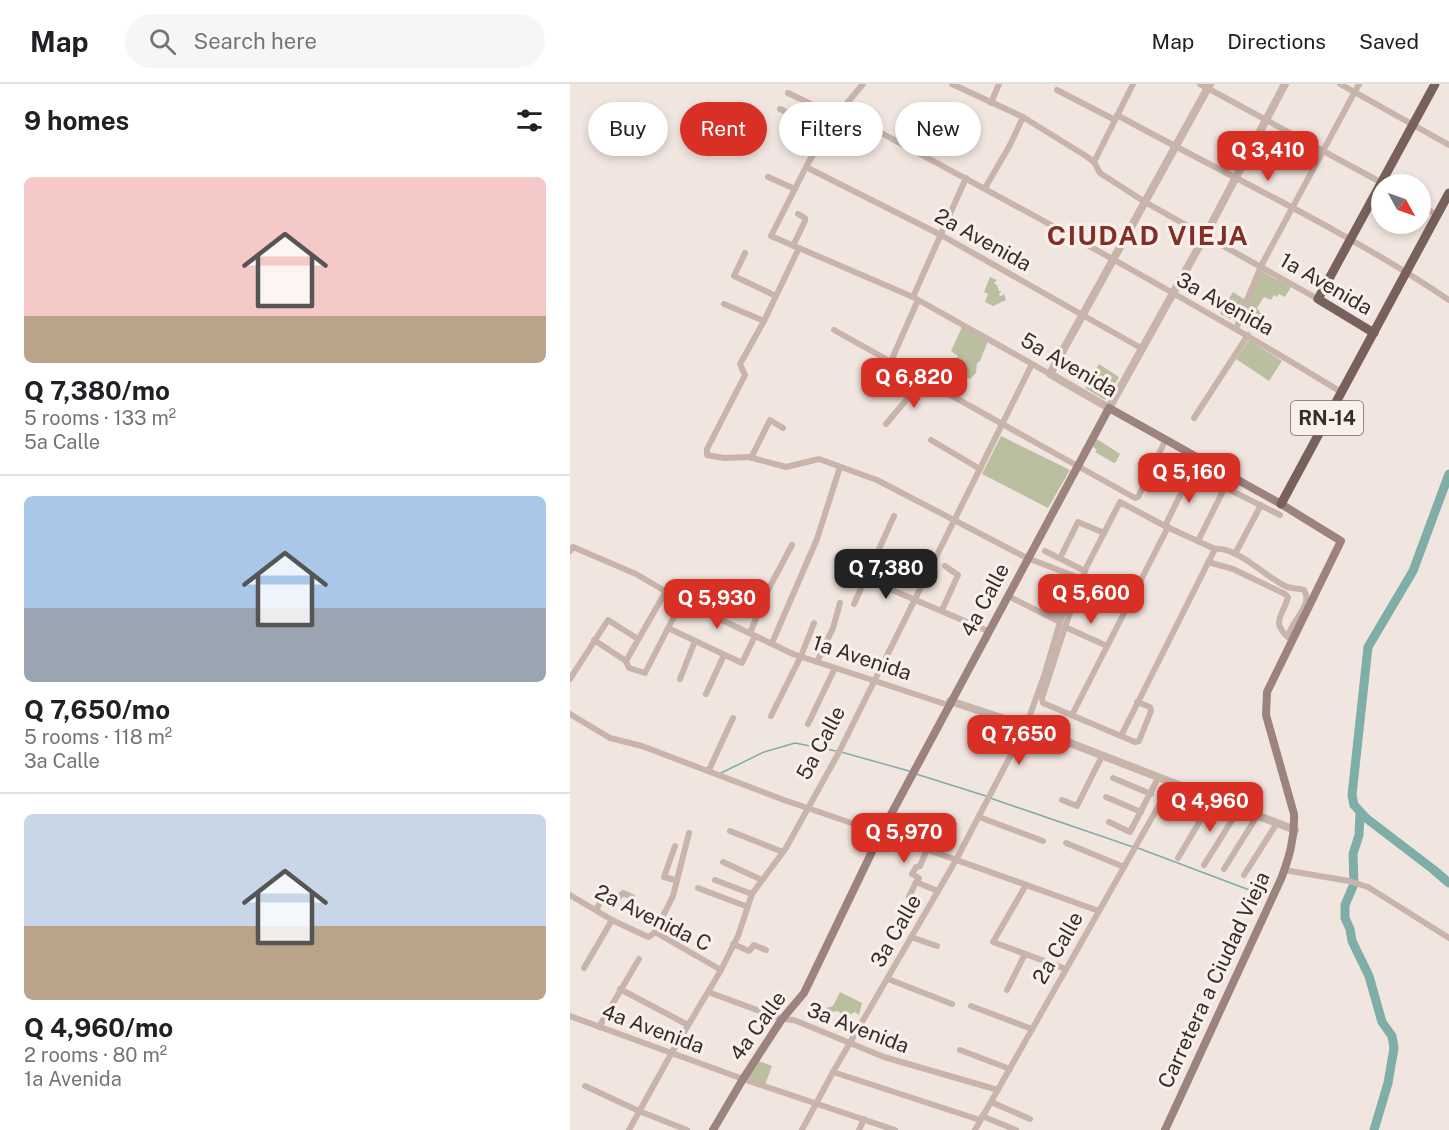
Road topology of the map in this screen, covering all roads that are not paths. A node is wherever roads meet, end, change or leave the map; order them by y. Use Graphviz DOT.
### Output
graph roads {
  1 [pos="863,84"];
  2 [pos="952,84"];
  3 [pos="999,84"];
  4 [pos="1133,84"];
  5 [pos="1200,84"];
  6 [pos="1285,84"];
  7 [pos="1340,84"];
  8 [pos="1359,84"];
  9 [pos="1435,84"];
  10 [pos="1209,86"];
  11 [pos="1057,90"];
  12 [pos="788,93"];
  13 [pos="1355,93"];
  14 [pos="805,102"];
  15 [pos="849,102"];
  16 [pos="991,103"];
  17 [pos="1023,117"];
  18 [pos="1116,117"];
  19 [pos="1267,119"];
  20 [pos="1412,124"];
  21 [pos="883,134"];
  22 [pos="1449,145"];
  23 [pos="1175,147"];
  24 [pos="1324,150"];
  25 [pos="812,156"];
  26 [pos="1094,162"];
  27 [pos="806,167"];
  28 [pos="1387,174"];
  29 [pos="1371,176"];
  30 [pos="768,177"];
  31 [pos="966,178"];
  32 [pos="1235,178"];
  33 [pos="985,188"];
  34 [pos="795,189"];
  35 [pos="1449,193"];
  36 [pos="1145,202"];
  37 [pos="1371,204"];
  38 [pos="1293,208"];
  39 [pos="1431,211"];
  40 [pos="798,214"];
  41 [pos="1437,215"];
  42 [pos="941,235"];
  43 [pos="1205,236"];
  44 [pos="1350,240"];
  45 [pos="796,247"];
  46 [pos="745,253"];
  47 [pos="1113,259"];
  48 [pos="1261,266"];
  49 [pos="1407,272"];
  50 [pos="1173,294"];
  51 [pos="776,297"];
  52 [pos="916,298"];
  53 [pos="1318,299"];
  54 [pos="1449,300"];
  55 [pos="724,304"];
  56 [pos="1082,316"];
  57 [pos="764,321"];
  58 [pos="1236,329"];
  59 [pos="834,330"];
  60 [pos="1374,333"];
  61 [pos="1248,335"];
  62 [pos="1141,348"];
  63 [pos="891,361"];
  64 [pos="1032,364"];
  65 [pos="1050,374"];
  66 [pos="924,379"];
  67 [pos="1341,392"];
  68 [pos="1109,408"];
  69 [pos="1194,418"];
  70 [pos="886,424"];
  71 [pos="1004,424"];
  72 [pos="783,428"];
  73 [pos="1166,439"];
  74 [pos="931,440"];
  75 [pos="751,458"];
  76 [pos="1077,466"];
  77 [pos="840,467"];
  78 [pos="980,469"];
  79 [pos="1224,487"];
  80 [pos="1281,504"];
  81 [pos="1261,505"];
  82 [pos="1280,515"];
  83 [pos="894,516"];
  84 [pos="954,520"];
  85 [pos="1166,526"];
  86 [pos="1104,532"];
  87 [pos="1198,541"];
  88 [pos="1341,541"];
  89 [pos="792,545"];
  90 [pos="572,549"];
  91 [pos="1215,549"];
  92 [pos="1045,551"];
  93 [pos="1237,556"];
  94 [pos="1027,558"];
  95 [pos="1060,558"];
  96 [pos="1208,562"];
  97 [pos="945,566"];
  98 [pos="1233,570"];
  99 [pos="1085,571"];
  100 [pos="864,578"];
  101 [pos="666,591"];
  102 [pos="1008,596"];
  103 [pos="916,599"];
  104 [pos="682,601"];
  105 [pos="840,603"];
  106 [pos="854,604"];
  107 [pos="942,610"];
  108 [pos="814,623"];
  109 [pos="1062,624"];
  110 [pos="668,628"];
  111 [pos="988,631"];
  112 [pos="753,634"];
  113 [pos="638,639"];
  114 [pos="1290,639"];
  115 [pos="594,640"];
  116 [pos="695,641"];
  117 [pos="772,644"];
  118 [pos="1107,646"];
  119 [pos="724,655"];
  120 [pos="801,657"];
  121 [pos="626,661"];
  122 [pos="817,662"];
  123 [pos="836,668"];
  124 [pos="570,679"];
  125 [pos="680,679"];
  126 [pos="874,680"];
  127 [pos="706,694"];
  128 [pos="1137,702"];
  129 [pos="949,703"];
  130 [pos="570,714"];
  131 [pos="1072,715"];
  132 [pos="771,716"];
  133 [pos="733,718"];
  134 [pos="808,724"];
  135 [pos="1026,726"];
  136 [pos="1121,736"];
  137 [pos="1102,756"];
  138 [pos="709,770"];
  139 [pos="1113,778"];
  140 [pos="1158,778"];
  141 [pos="1171,784"];
  142 [pos="1151,794"];
  143 [pos="1106,796"];
  144 [pos="1214,799"];
  145 [pos="1062,800"];
  146 [pos="806,808"];
  147 [pos="1239,809"];
  148 [pos="1141,812"];
  149 [pos="1257,816"];
  150 [pos="979,817"];
  151 [pos="1109,822"];
  152 [pos="1277,823"];
  153 [pos="730,831"];
  154 [pos="689,832"];
  155 [pos="1294,832"];
  156 [pos="881,833"];
  157 [pos="1042,841"];
  158 [pos="1066,843"];
  159 [pos="675,846"];
  160 [pos="927,849"];
  161 [pos="783,852"];
  162 [pos="1178,858"];
  163 [pos="956,860"];
  164 [pos="723,862"];
  165 [pos="1204,865"];
  166 [pos="1124,867"];
  167 [pos="1224,869"];
  168 [pos="1284,870"];
  169 [pos="1244,875"];
  170 [pos="675,880"];
  171 [pos="715,880"];
  172 [pos="762,880"];
  173 [pos="917,883"];
  174 [pos="1026,885"];
  175 [pos="698,888"];
  176 [pos="938,891"];
  177 [pos="752,894"];
  178 [pos="570,895"];
  179 [pos="632,897"];
  180 [pos="909,897"];
  181 [pos="748,907"];
  182 [pos="596,910"];
  183 [pos="1099,911"];
  184 [pos="612,920"];
  185 [pos="655,932"];
  186 [pos="911,937"];
  187 [pos="1449,938"];
  188 [pos="734,945"];
  189 [pos="937,946"];
  190 [pos="766,950"];
  191 [pos="1025,954"];
  192 [pos="639,958"];
  193 [pos="584,968"];
  194 [pos="1066,969"];
  195 [pos="721,970"];
  196 [pos="888,979"];
  197 [pos="620,989"];
  198 [pos="1007,990"];
  199 [pos="708,992"];
  200 [pos="952,1004"];
  201 [pos="971,1006"];
  202 [pos="570,1016"];
  203 [pos="782,1019"];
  204 [pos="688,1025"];
  205 [pos="599,1027"];
  206 [pos="1032,1029"];
  207 [pos="850,1043"];
  208 [pos="960,1050"];
  209 [pos="671,1054"];
  210 [pos="1010,1069"];
  211 [pos="833,1072"];
  212 [pos="742,1079"];
  213 [pos="585,1086"];
  214 [pos="998,1090"];
  215 [pos="991,1102"];
  216 [pos="816,1103"];
  217 [pos="639,1111"];
  218 [pos="981,1118"];
  219 [pos="864,1119"];
  220 [pos="1030,1119"];
  221 [pos="629,1130"];
  222 [pos="687,1130"];
  223 [pos="713,1130"];
  224 [pos="802,1130"];
  225 [pos="859,1130"];
  226 [pos="895,1130"];
  227 [pos="975,1130"];
  228 [pos="1016,1130"];
  229 [pos="1165,1130"];
  1 -- 15 [label="street"];
  2 -- 16 [label="street, 1a Avenida"];
  3 -- 16 [label="street"];
  4 -- 18 [label="street"];
  5 -- 10 [label="street"];
  6 -- 19 [label="street, 4a Calle"];
  7 -- 13 [label="street"];
  8 -- 13 [label="street"];
  9 -- 20 [label="main road"];
  10 -- 19 [label="street"];
  10 -- 23 [label="street"];
  11 -- 18 [label="street"];
  12 -- 14 [label="street"];
  13 -- 20 [label="street"];
  13 -- 24 [label="street"];
  16 -- 17 [label="street, 1a Avenida"];
  17 -- 26 [label="street, 1a Avenida"];
  17 -- 33 [label="street"];
  18 -- 23 [label="street"];
  18 -- 26 [label="street"];
  19 -- 24 [label="street"];
  19 -- 32 [label="street, 4a Calle"];
  20 -- 22 [label="street"];
  20 -- 28 [label="main road"];
  21 -- 31 [label="street, 3a Avenida"];
  23 -- 32 [label="street"];
  23 -- 36 [label="street"];
  24 -- 29 [label="street"];
  24 -- 38 [label="street"];
  25 -- 27 [label="street"];
  26 -- 36 [label="street, 1a Avenida"];
  27 -- 34 [label="street"];
  27 -- 42 [label="street, 2a Avenida"];
  30 -- 34 [label="street"];
  31 -- 33 [label="street, 3a Avenida"];
  31 -- 42 [label="street"];
  32 -- 38 [label="street"];
  32 -- 43 [label="street, 4a Calle"];
  33 -- 47 [label="street, 3a Avenida"];
  34 -- 45 [label="street, 5a Avenida"];
  35 -- 41 [label="main road, RN-14"];
  36 -- 43 [label="street, 1a Avenida"];
  36 -- 47 [label="street"];
  37 -- 44 [label="main road"];
  38 -- 44 [label="street"];
  38 -- 48 [label="street"];
  39 -- 41 [label="street"];
  40 -- 45 [label="street"];
  41 -- 49 [label="main road, RN-14"];
  42 -- 52 [label="street"];
  42 -- 56 [label="street, 2a Avenida"];
  43 -- 48 [label="street, 1a Avenida"];
  43 -- 50 [label="street, 4a Calle"];
  44 -- 49 [label="street"];
  44 -- 53 [label="main road"];
  45 -- 51 [label="street"];
  45 -- 52 [label="street, 5a Avenida"];
  46 -- 51 [label="street"];
  47 -- 50 [label="street, 3a Avenida"];
  47 -- 56 [label="street"];
  48 -- 53 [label="street, 1a Avenida"];
  48 -- 58 [label="street"];
  49 -- 54 [label="street"];
  49 -- 60 [label="main road, RN-14"];
  50 -- 58 [label="street, 3a Avenida"];
  50 -- 62 [label="street, 4a Calle"];
  51 -- 57 [label="street"];
  52 -- 63 [label="street"];
  52 -- 64 [label="street, 5a Avenida"];
  53 -- 60 [label="main road, 1a Avenida"];
  55 -- 57 [label="street"];
  56 -- 62 [label="street, 2a Avenida"];
  56 -- 65 [label="street"];
  57 -- 75 [label="street"];
  58 -- 61 [label="street, 3a Avenida"];
  59 -- 63 [label="street"];
  60 -- 67 [label="main road, RN-14"];
  61 -- 67 [label="street, 3a Avenida"];
  61 -- 69 [label="street"];
  62 -- 68 [label="street, 4a Calle"];
  63 -- 66 [label="street"];
  64 -- 65 [label="street, 5a Avenida"];
  64 -- 71 [label="street, 5a Calle"];
  65 -- 68 [label="street, 5a Avenida"];
  66 -- 70 [label="street"];
  66 -- 71 [label="street"];
  67 -- 80 [label="main road, RN-14"];
  68 -- 73 [label="main road, 5a Avenida"];
  68 -- 76 [label="main road, 4a Calle"];
  71 -- 76 [label="street"];
  71 -- 78 [label="street, 5a Calle"];
  72 -- 75 [label="street"];
  73 -- 76 [label="street"];
  73 -- 80 [label="main road, 5a Avenida"];
  74 -- 78 [label="street"];
  75 -- 77 [label="street"];
  76 -- 94 [label="main road, 4a Calle"];
  77 -- 84 [label="street"];
  77 -- 117 [label="street"];
  78 -- 84 [label="street, 5a Calle"];
  79 -- 81 [label="street"];
  79 -- 85 [label="street"];
  79 -- 87 [label="street"];
  80 -- 88 [label="main road, 5a Avenida"];
  81 -- 82 [label="street"];
  81 -- 93 [label="street"];
  83 -- 100 [label="street"];
  84 -- 94 [label="street"];
  84 -- 103 [label="street, 5a Calle"];
  85 -- 86 [label="street, 3a Calle"];
  85 -- 87 [label="street"];
  85 -- 118 [label="street"];
  86 -- 95 [label="street"];
  86 -- 99 [label="street, 3a Calle"];
  87 -- 91 [label="street"];
  88 -- 114 [label="main road, Carretera a Ciudad Vieja"];
  89 -- 112 [label="street"];
  90 -- 101 [label="street, 1a Avenida"];
  91 -- 93 [label="street"];
  91 -- 96 [label="street"];
  92 -- 95 [label="street"];
  93 -- 98 [label="street"];
  93 -- 114 [label="street"];
  94 -- 102 [label="main road, 4a Calle"];
  94 -- 109 [label="street, 3a Calle"];
  95 -- 99 [label="street"];
  96 -- 98 [label="street"];
  96 -- 128 [label="street"];
  97 -- 107 [label="street"];
  98 -- 114 [label="street"];
  99 -- 109 [label="street, 3a Calle"];
  100 -- 103 [label="street"];
  100 -- 106 [label="street"];
  101 -- 104 [label="street, 1a Avenida"];
  101 -- 113 [label="street"];
  102 -- 109 [label="street"];
  102 -- 111 [label="main road, 4a Calle"];
  103 -- 107 [label="street"];
  103 -- 126 [label="street, 5a Calle"];
  104 -- 110 [label="street"];
  104 -- 112 [label="street, 1a Avenida"];
  105 -- 122 [label="street"];
  107 -- 111 [label="street"];
  108 -- 120 [label="street"];
  109 -- 118 [label="street"];
  109 -- 131 [label="street"];
  109 -- 135 [label="street, 3a Calle"];
  110 -- 116 [label="street"];
  110 -- 121 [label="street"];
  111 -- 129 [label="main road, 4a Calle"];
  112 -- 117 [label="street, 1a Avenida"];
  112 -- 119 [label="street"];
  113 -- 115 [label="street"];
  113 -- 121 [label="street"];
  114 -- 155 [label="main road, Carretera a Ciudad Vieja"];
  115 -- 121 [label="street"];
  115 -- 124 [label="street"];
  116 -- 119 [label="street"];
  116 -- 125 [label="street"];
  117 -- 120 [label="street, 1a Avenida"];
  118 -- 131 [label="street"];
  119 -- 127 [label="street"];
  120 -- 122 [label="street, 1a Avenida"];
  120 -- 132 [label="street"];
  122 -- 123 [label="street, 1a Avenida"];
  123 -- 126 [label="street, 1a Avenida"];
  123 -- 134 [label="street"];
  126 -- 129 [label="street, 1a Avenida"];
  126 -- 146 [label="street, 5a Calle"];
  128 -- 136 [label="street"];
  128 -- 136 [label="street"];
  129 -- 135 [label="street, 1a Avenida"];
  129 -- 156 [label="main road, 4a Calle"];
  130 -- 138 [label="street"];
  131 -- 136 [label="street"];
  133 -- 138 [label="street"];
  135 -- 137 [label="street, 1a Avenida"];
  135 -- 150 [label="street, 3a Calle"];
  137 -- 140 [label="street, 1a Avenida"];
  137 -- 145 [label="street"];
  138 -- 146 [label="street"];
  139 -- 142 [label="street"];
  140 -- 141 [label="street, 1a Avenida"];
  140 -- 142 [label="street"];
  141 -- 144 [label="street, 1a Avenida"];
  141 -- 166 [label="street, 2a Calle"];
  142 -- 148 [label="street"];
  143 -- 148 [label="street"];
  144 -- 147 [label="street, 1a Avenida"];
  144 -- 162 [label="street"];
  146 -- 156 [label="street"];
  146 -- 161 [label="street, 5a Calle"];
  147 -- 149 [label="street, 1a Avenida"];
  147 -- 165 [label="street"];
  148 -- 151 [label="street"];
  149 -- 152 [label="street, 1a Avenida"];
  149 -- 167 [label="street"];
  150 -- 157 [label="street"];
  150 -- 163 [label="street, 3a Calle"];
  152 -- 155 [label="street, 1a Avenida"];
  152 -- 169 [label="street"];
  153 -- 161 [label="street"];
  154 -- 170 [label="street"];
  155 -- 168 [label="main road, Carretera a Ciudad Vieja"];
  156 -- 160 [label="street"];
  156 -- 203 [label="main road, 4a Calle"];
  158 -- 166 [label="street"];
  159 -- 170 [label="street"];
  160 -- 163 [label="street"];
  160 -- 173 [label="street"];
  161 -- 172 [label="street, 5a Calle"];
  163 -- 174 [label="street"];
  163 -- 176 [label="street, 3a Calle"];
  164 -- 172 [label="street"];
  166 -- 183 [label="street, 2a Calle"];
  168 -- 187 [label="street"];
  168 -- 229 [label="main road, Carretera a Ciudad Vieja"];
  170 -- 185 [label="street"];
  171 -- 177 [label="street"];
  172 -- 177 [label="street, 5a Calle"];
  173 -- 176 [label="street"];
  173 -- 180 [label="street"];
  174 -- 183 [label="street"];
  174 -- 191 [label="street"];
  175 -- 181 [label="street"];
  176 -- 186 [label="street, 3a Calle"];
  177 -- 181 [label="street, 5a Calle"];
  178 -- 182 [label="street, 2a Avenida C"];
  179 -- 182 [label="street"];
  181 -- 188 [label="street, 5a Calle"];
  182 -- 184 [label="street, 2a Avenida C"];
  183 -- 194 [label="street, 2a Calle"];
  184 -- 185 [label="street, 2a Avenida C"];
  184 -- 193 [label="street"];
  185 -- 195 [label="street, 2a Avenida C"];
  186 -- 189 [label="street"];
  186 -- 196 [label="street, 3a Calle"];
  188 -- 190 [label="street"];
  188 -- 195 [label="street, 5a Calle"];
  191 -- 194 [label="street"];
  191 -- 198 [label="street"];
  192 -- 197 [label="street"];
  194 -- 206 [label="street, 2a Calle"];
  195 -- 199 [label="street, 5a Calle"];
  196 -- 200 [label="street"];
  196 -- 207 [label="street, 3a Calle"];
  197 -- 204 [label="street"];
  197 -- 205 [label="street"];
  199 -- 203 [label="street, 3a Avenida"];
  199 -- 204 [label="street, 5a Calle"];
  201 -- 206 [label="street"];
  202 -- 205 [label="street, 4a Avenida"];
  203 -- 207 [label="street, 3a Avenida"];
  203 -- 212 [label="main road, 4a Calle"];
  204 -- 209 [label="street, 5a Calle"];
  205 -- 209 [label="street, 4a Avenida"];
  206 -- 210 [label="street, 2a Calle"];
  207 -- 211 [label="street, 3a Calle"];
  207 -- 214 [label="street, 3a Avenida"];
  208 -- 210 [label="street"];
  209 -- 212 [label="street, 4a Avenida"];
  209 -- 217 [label="street, 5a Calle"];
  210 -- 214 [label="street, 2a Calle"];
  211 -- 216 [label="street, 3a Calle"];
  211 -- 218 [label="street"];
  212 -- 216 [label="street, 4a Avenida"];
  212 -- 223 [label="main road, 4a Calle"];
  213 -- 217 [label="street"];
  214 -- 215 [label="street, 2a Calle"];
  215 -- 218 [label="street, 2a Calle"];
  215 -- 220 [label="street"];
  216 -- 219 [label="street, 4a Avenida"];
  216 -- 224 [label="street, 3a Calle"];
  217 -- 221 [label="street, 5a Calle"];
  217 -- 222 [label="street"];
  218 -- 227 [label="street, 2a Calle"];
  218 -- 228 [label="street"];
  219 -- 225 [label="street"];
  219 -- 226 [label="street, 4a Avenida"];
}
